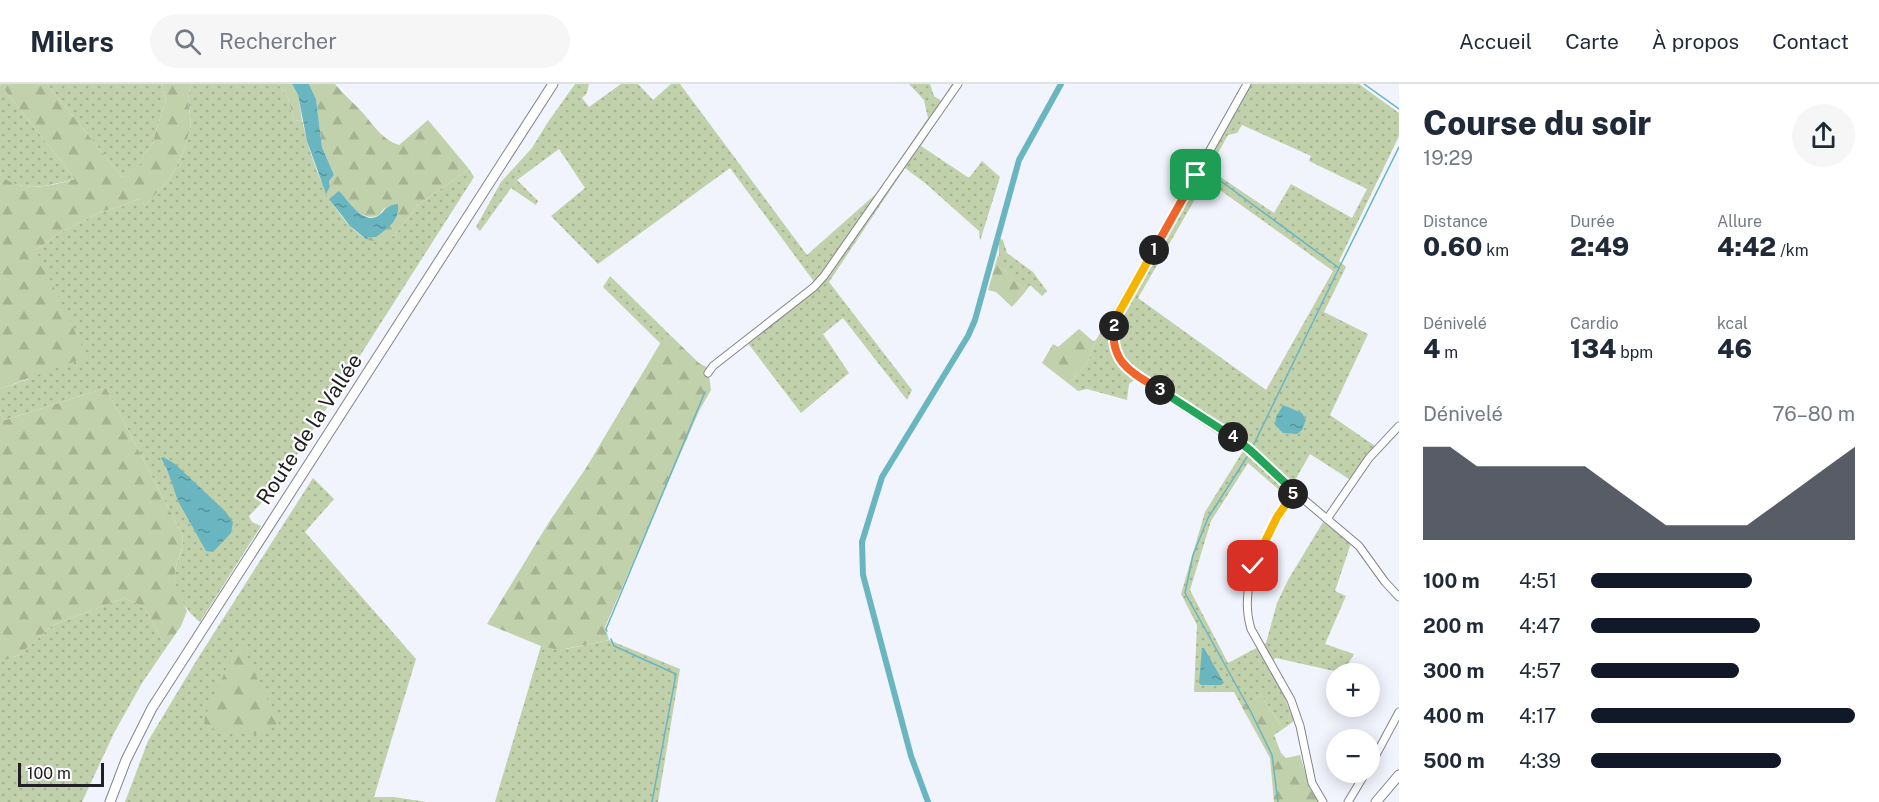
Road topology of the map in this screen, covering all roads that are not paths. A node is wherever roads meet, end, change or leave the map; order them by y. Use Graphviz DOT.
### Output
graph roads {
  1 [pos="553,84"];
  2 [pos="958,84"];
  3 [pos="1247,84"];
  4 [pos="708,373"];
  5 [pos="1399,426"];
  6 [pos="1295,492"];
  7 [pos="1327,519"];
  8 [pos="1399,597"];
  9 [pos="1399,712"];
  10 [pos="1380,747"];
  11 [pos="1399,776"];
  12 [pos="1359,783"];
  13 [pos="110,802"];
  14 [pos="1323,802"];
  15 [pos="1348,802"];
  16 [pos="1376,802"];
  1 -- 13 [label="main road, Route de la Vallée"];
  2 -- 4 [label="street"];
  3 -- 6 [label="street"];
  5 -- 7 [label="street"];
  6 -- 7 [label="street"];
  6 -- 14 [label="street"];
  7 -- 8 [label="street"];
  9 -- 10 [label="street"];
  11 -- 16 [label="main road"];
  12 -- 15 [label="street"];
}
